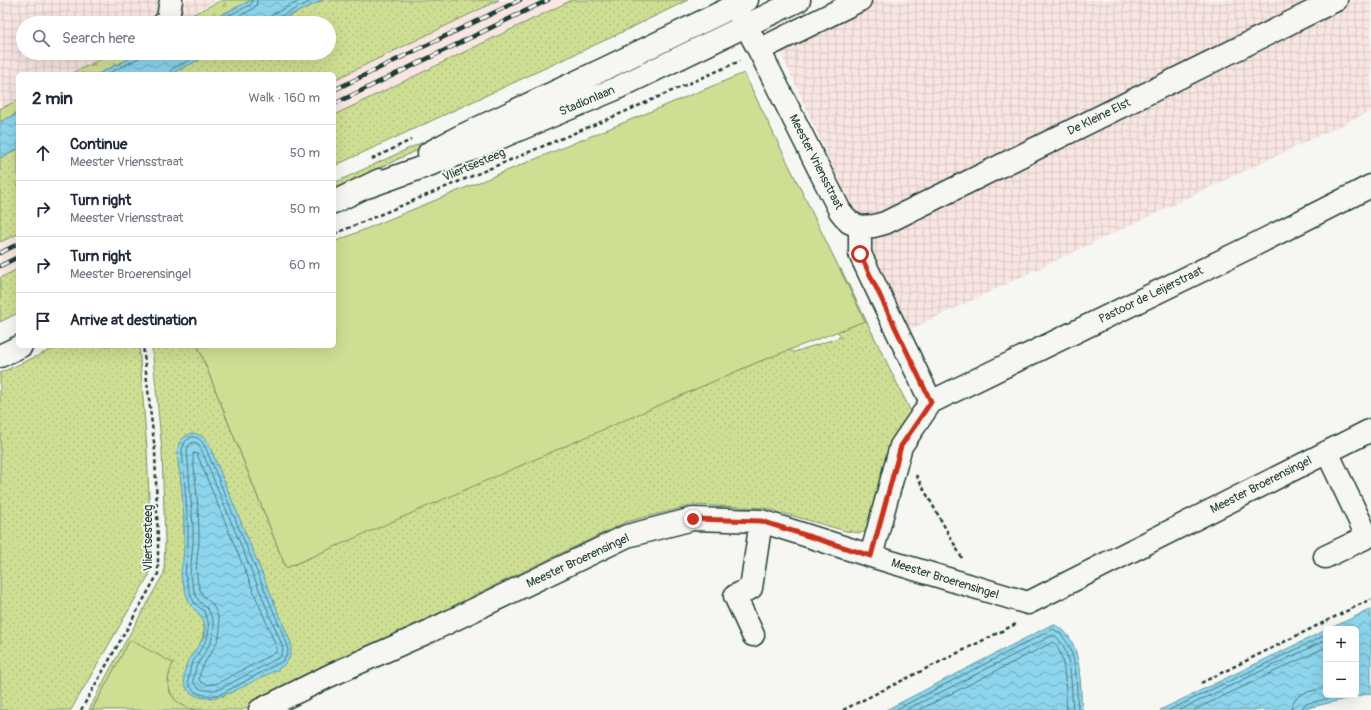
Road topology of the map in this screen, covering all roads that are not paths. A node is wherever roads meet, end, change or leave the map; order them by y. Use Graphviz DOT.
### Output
graph roads {
  1 [pos="171,0"];
  2 [pos="799,0"];
  3 [pos="860,0"];
  4 [pos="1336,0"];
  5 [pos="741,3"];
  6 [pos="168,16"];
  7 [pos="746,26"];
  8 [pos="759,50"];
  9 [pos="1371,186"];
  10 [pos="367,187"];
  11 [pos="336,201"];
  12 [pos="860,227"];
  13 [pos="17,348"];
  14 [pos="0,356"];
  15 [pos="931,402"];
  16 [pos="1371,430"];
  17 [pos="1327,452"];
  18 [pos="761,521"];
  19 [pos="1369,535"];
  20 [pos="871,556"];
  21 [pos="1325,557"];
  22 [pos="753,635"];
  23 [pos="260,710"];
  1 -- 6 [label="street"];
  2 -- 7 [label="street, Stadionlaan"];
  3 -- 8 [label="street"];
  4 -- 12 [label="street, De Kleine Elst"];
  5 -- 7 [label="street, Meester Vriensstraat"];
  5 -- 10 [label="street, Stadionlaan"];
  7 -- 8 [label="street, Meester Vriensstraat"];
  7 -- 10 [label="street, Stadionlaan"];
  8 -- 12 [label="street, Meester Vriensstraat"];
  9 -- 15 [label="street, Pastoor de Leijerstraat"];
  10 -- 11 [label="street, Stadionlaan"];
  12 -- 15 [label="street"];
  13 -- 14 [label="street"];
  15 -- 20 [label="street"];
  16 -- 17 [label="street, Meester Broerensingel"];
  17 -- 19 [label="street"];
  17 -- 20 [label="street, Meester Broerensingel"];
  18 -- 20 [label="street, Meester Broerensingel"];
  18 -- 22 [label="street"];
  18 -- 23 [label="street, Meester Broerensingel"];
  19 -- 21 [label="street"];
}
